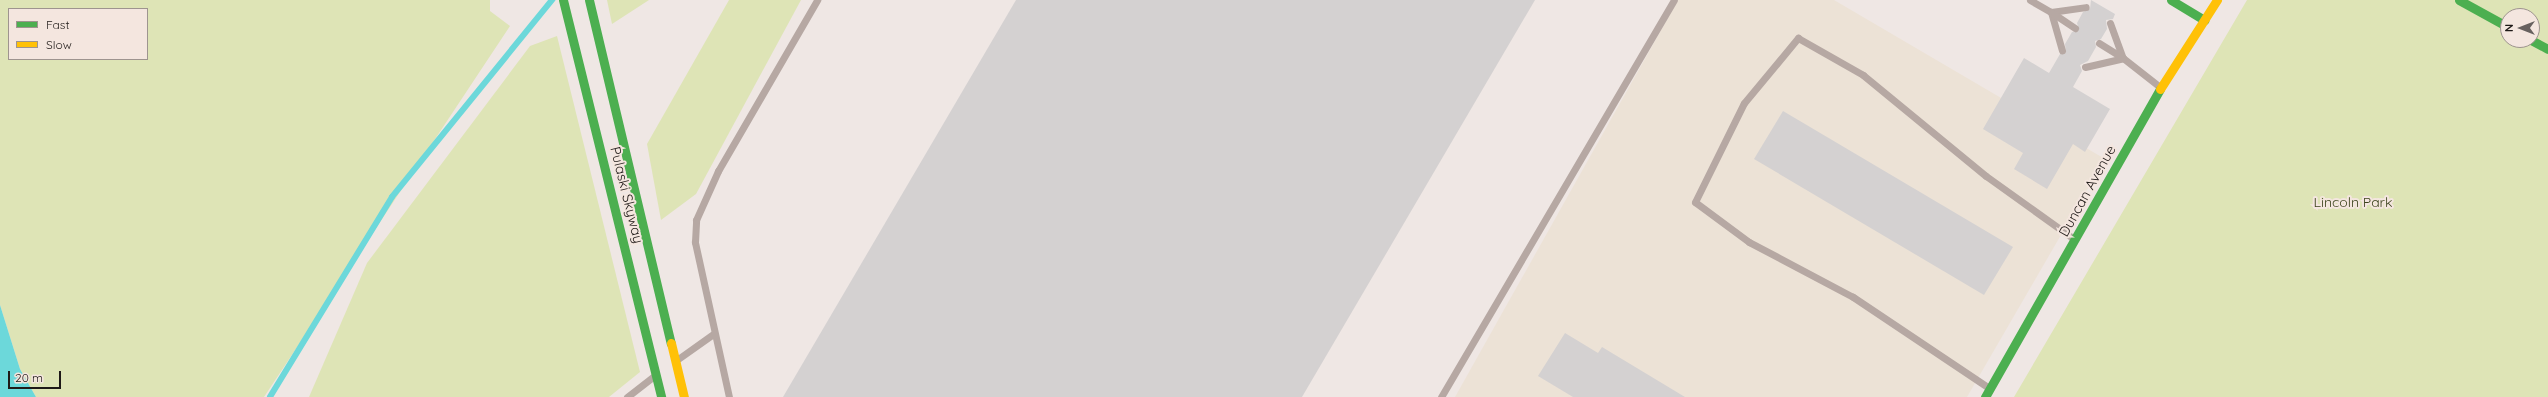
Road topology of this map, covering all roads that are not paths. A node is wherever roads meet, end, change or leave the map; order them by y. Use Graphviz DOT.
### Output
graph roads {
  1 [pos="563,0"];
  2 [pos="590,0"];
  3 [pos="817,0"];
  4 [pos="1674,0"];
  5 [pos="2030,0"];
  6 [pos="2171,0"];
  7 [pos="2216,0"];
  8 [pos="2459,0"];
  9 [pos="2086,8"];
  10 [pos="2052,12"];
  11 [pos="2204,20"];
  12 [pos="2110,23"];
  13 [pos="2500,23"];
  14 [pos="2075,28"];
  15 [pos="2099,43"];
  16 [pos="2062,50"];
  17 [pos="2123,58"];
  18 [pos="2085,67"];
  19 [pos="2161,88"];
  20 [pos="2076,240"];
  21 [pos="714,334"];
  22 [pos="1988,393"];
  23 [pos="627,397"];
  24 [pos="661,397"];
  25 [pos="684,397"];
  26 [pos="729,397"];
  27 [pos="1441,397"];
  1 -- 24 [label="main road, Pulaski Skyway"];
  2 -- 25 [label="main road, Pulaski Skyway"];
  3 -- 21 [label="lane"];
  4 -- 27 [label="lane"];
  5 -- 10 [label="lane"];
  6 -- 11 [label="main road"];
  7 -- 11 [label="main road, Duncan Avenue"];
  8 -- 13 [label="main road"];
  9 -- 10 [label="lane"];
  10 -- 14 [label="lane"];
  10 -- 16 [label="lane"];
  11 -- 19 [label="main road, Duncan Avenue"];
  12 -- 17 [label="lane"];
  15 -- 17 [label="lane"];
  17 -- 18 [label="lane"];
  17 -- 19 [label="lane"];
  19 -- 20 [label="main road, Duncan Avenue"];
  20 -- 22 [label="main road, Duncan Avenue"];
  20 -- 22 [label="lane"];
  21 -- 23 [label="lane"];
  21 -- 26 [label="lane"];
}
